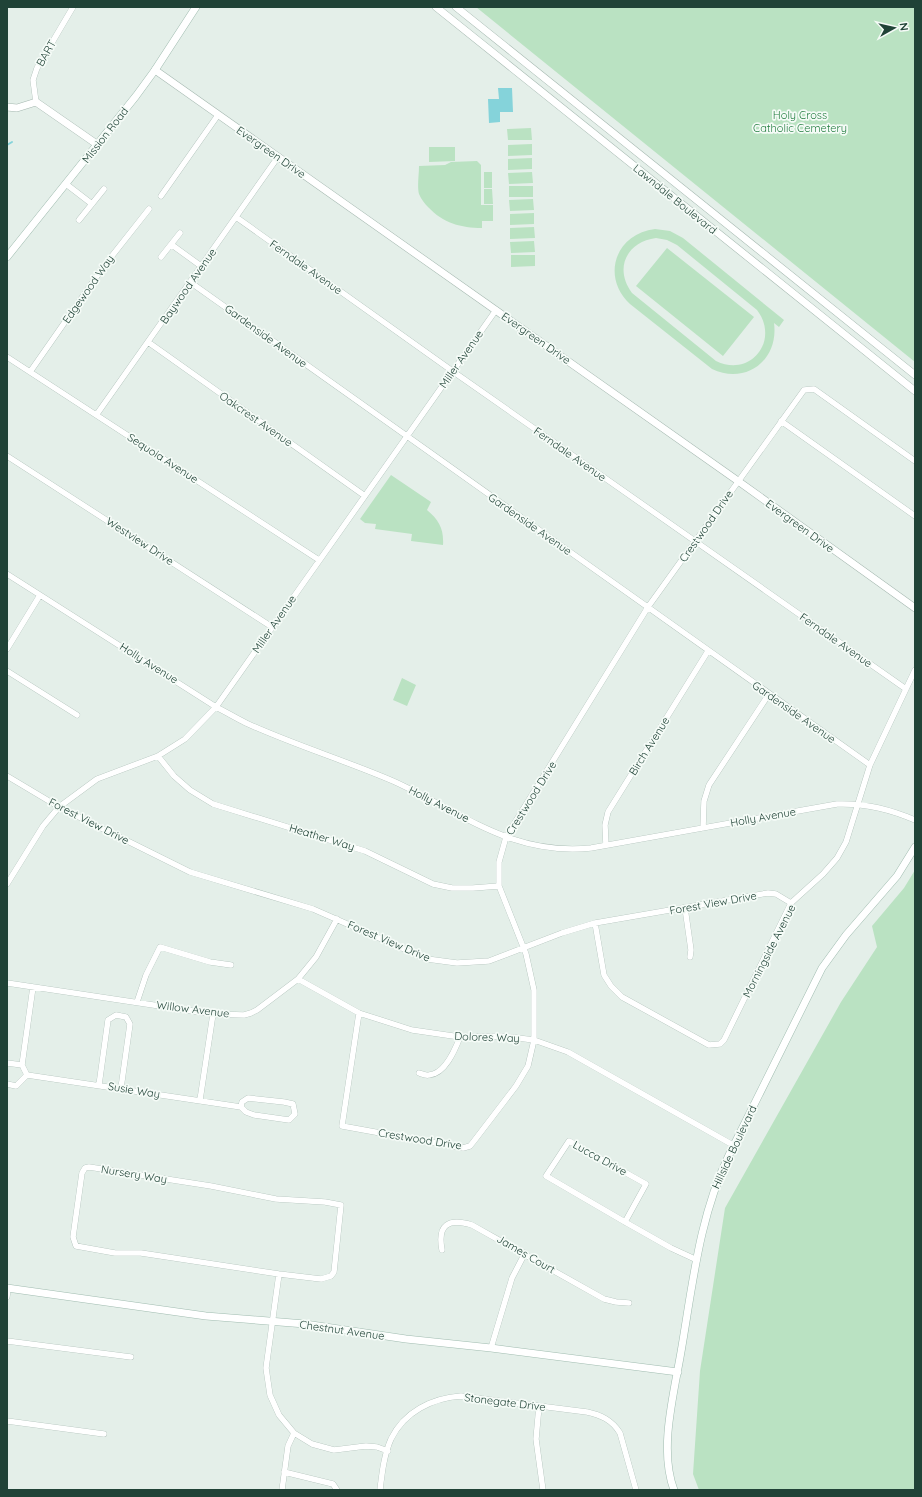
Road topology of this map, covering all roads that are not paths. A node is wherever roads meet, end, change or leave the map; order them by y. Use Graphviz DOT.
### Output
graph roads {
  1 [pos="73,7"];
  2 [pos="196,7"];
  3 [pos="436,7"];
  4 [pos="456,7"];
  5 [pos="155,70"];
  6 [pos="36,102"];
  7 [pos="7,107"];
  8 [pos="218,115"];
  9 [pos="98,145"];
  10 [pos="278,157"];
  11 [pos="66,184"];
  12 [pos="104,190"];
  13 [pos="161,196"];
  14 [pos="92,204"];
  15 [pos="149,209"];
  16 [pos="236,217"];
  17 [pos="79,220"];
  18 [pos="180,233"];
  19 [pos="172,245"];
  20 [pos="7,257"];
  21 [pos="161,257"];
  22 [pos="201,266"];
  23 [pos="190,282"];
  24 [pos="496,310"];
  25 [pos="148,342"];
  26 [pos="7,357"];
  27 [pos="453,371"];
  28 [pos="30,372"];
  29 [pos="915,375"];
  30 [pos="915,391"];
  31 [pos="97,414"];
  32 [pos="781,421"];
  33 [pos="407,437"];
  34 [pos="7,456"];
  35 [pos="915,461"];
  36 [pos="738,481"];
  37 [pos="364,496"];
  38 [pos="915,516"];
  39 [pos="695,542"];
  40 [pos="319,560"];
  41 [pos="7,574"];
  42 [pos="40,594"];
  43 [pos="648,607"];
  44 [pos="915,608"];
  45 [pos="272,627"];
  46 [pos="7,649"];
  47 [pos="708,650"];
  48 [pos="915,670"];
  49 [pos="7,672"];
  50 [pos="906,689"];
  51 [pos="768,694"];
  52 [pos="216,707"];
  53 [pos="77,714"];
  54 [pos="158,756"];
  55 [pos="870,765"];
  56 [pos="7,776"];
  57 [pos="858,804"];
  58 [pos="59,807"];
  59 [pos="915,820"];
  60 [pos="703,828"];
  61 [pos="506,837"];
  62 [pos="606,845"];
  63 [pos="915,847"];
  64 [pos="7,884"];
  65 [pos="499,886"];
  66 [pos="791,903"];
  67 [pos="686,908"];
  68 [pos="337,919"];
  69 [pos="595,923"];
  70 [pos="524,947"];
  71 [pos="690,957"];
  72 [pos="231,965"];
  73 [pos="298,979"];
  74 [pos="7,983"];
  75 [pos="32,987"];
  76 [pos="137,1002"];
  77 [pos="359,1013"];
  78 [pos="213,1014"];
  79 [pos="460,1037"];
  80 [pos="534,1040"];
  81 [pos="7,1063"];
  82 [pos="22,1064"];
  83 [pos="419,1073"];
  84 [pos="27,1075"];
  85 [pos="7,1084"];
  86 [pos="99,1085"];
  87 [pos="121,1088"];
  88 [pos="200,1100"];
  89 [pos="241,1107"];
  90 [pos="734,1145"];
  91 [pos="625,1222"];
  92 [pos="442,1250"];
  93 [pos="525,1254"];
  94 [pos="696,1260"];
  95 [pos="279,1274"];
  96 [pos="8,1288"];
  97 [pos="7,1298"];
  98 [pos="629,1303"];
  99 [pos="272,1322"];
  100 [pos="7,1341"];
  101 [pos="491,1348"];
  102 [pos="131,1357"];
  103 [pos="678,1372"];
  104 [pos="539,1406"];
  105 [pos="7,1421"];
  106 [pos="294,1433"];
  107 [pos="104,1434"];
  108 [pos="388,1450"];
  109 [pos="284,1472"];
  110 [pos="282,1490"];
  111 [pos="337,1490"];
  112 [pos="380,1490"];
  113 [pos="543,1490"];
  114 [pos="636,1490"];
  115 [pos="674,1490"];
  1 -- 6 [label="street, BART"];
  2 -- 5 [label="street, Mission Road"];
  3 -- 30 [label="street, Lawndale Boulevard"];
  4 -- 29 [label="street, Lawndale Boulevard"];
  5 -- 8 [label="street, Evergreen Drive"];
  5 -- 9 [label="street, Mission Road"];
  6 -- 7 [label="street"];
  6 -- 9 [label="street"];
  8 -- 10 [label="street, Evergreen Drive"];
  8 -- 13 [label="street"];
  9 -- 11 [label="street, Mission Road"];
  10 -- 16 [label="street, Baywood Avenue"];
  10 -- 24 [label="street, Evergreen Drive"];
  11 -- 14 [label="street"];
  11 -- 20 [label="street, Mission Road"];
  12 -- 14 [label="street"];
  14 -- 17 [label="street"];
  15 -- 28 [label="street, Edgewood Way"];
  16 -- 22 [label="street, Baywood Avenue"];
  16 -- 27 [label="street, Ferndale Avenue"];
  18 -- 19 [label="street"];
  19 -- 21 [label="street"];
  19 -- 22 [label="street"];
  22 -- 23 [label="street, Baywood Avenue"];
  23 -- 25 [label="street, Baywood Avenue"];
  23 -- 33 [label="street, Gardenside Avenue"];
  24 -- 27 [label="street, Miller Avenue"];
  24 -- 36 [label="street, Evergreen Drive"];
  25 -- 31 [label="street, Baywood Avenue"];
  25 -- 37 [label="street, Oakcrest Avenue"];
  26 -- 28 [label="street, Sequoia Avenue"];
  27 -- 33 [label="street, Miller Avenue"];
  27 -- 39 [label="street, Ferndale Avenue"];
  28 -- 31 [label="street, Sequoia Avenue"];
  31 -- 40 [label="street, Sequoia Avenue"];
  32 -- 35 [label="street, Crestwood Drive"];
  32 -- 36 [label="street, Crestwood Drive"];
  32 -- 38 [label="street"];
  33 -- 37 [label="street, Miller Avenue"];
  33 -- 43 [label="street, Gardenside Avenue"];
  34 -- 45 [label="street, Westview Drive"];
  36 -- 39 [label="street, Crestwood Drive"];
  36 -- 44 [label="street, Evergreen Drive"];
  37 -- 40 [label="street, Miller Avenue"];
  39 -- 43 [label="street, Crestwood Drive"];
  39 -- 50 [label="street, Ferndale Avenue"];
  40 -- 45 [label="street, Miller Avenue"];
  41 -- 42 [label="street, Holly Avenue"];
  42 -- 46 [label="street"];
  42 -- 52 [label="street, Holly Avenue"];
  43 -- 47 [label="street, Gardenside Avenue"];
  43 -- 61 [label="street, Crestwood Drive"];
  45 -- 52 [label="street, Miller Avenue"];
  47 -- 51 [label="street, Gardenside Avenue"];
  47 -- 62 [label="street, Birch Avenue"];
  48 -- 50 [label="street, Morningside Avenue"];
  49 -- 53 [label="street"];
  50 -- 55 [label="street, Morningside Avenue"];
  51 -- 55 [label="street, Gardenside Avenue"];
  51 -- 60 [label="street"];
  52 -- 54 [label="street, Miller Avenue"];
  52 -- 61 [label="street, Holly Avenue"];
  54 -- 58 [label="street, Miller Avenue"];
  54 -- 65 [label="street, Heather Way"];
  55 -- 57 [label="street, Morningside Avenue"];
  56 -- 58 [label="street, Forest View Drive"];
  57 -- 59 [label="street, Holly Avenue"];
  57 -- 60 [label="street, Holly Avenue"];
  57 -- 66 [label="street, Morningside Avenue"];
  58 -- 64 [label="street, Miller Avenue"];
  58 -- 68 [label="street, Forest View Drive"];
  60 -- 62 [label="street, Holly Avenue"];
  61 -- 62 [label="street, Holly Avenue"];
  61 -- 65 [label="street, Crestwood Drive"];
  63 -- 90 [label="street, Hillside Boulevard"];
  65 -- 70 [label="street, Crestwood Drive"];
  66 -- 67 [label="street, Forest View Drive"];
  66 -- 69 [label="street, Morningside Avenue"];
  67 -- 69 [label="street, Forest View Drive"];
  67 -- 71 [label="street"];
  68 -- 70 [label="street, Forest View Drive"];
  68 -- 73 [label="street, Willow Avenue"];
  69 -- 70 [label="street, Forest View Drive"];
  70 -- 80 [label="street, Crestwood Drive"];
  72 -- 76 [label="street"];
  73 -- 77 [label="street, Dolores Way"];
  73 -- 78 [label="street, Willow Avenue"];
  74 -- 75 [label="street, Willow Avenue"];
  75 -- 76 [label="street, Willow Avenue"];
  75 -- 82 [label="street"];
  76 -- 78 [label="street, Willow Avenue"];
  77 -- 79 [label="street, Dolores Way"];
  77 -- 80 [label="street, Crestwood Drive"];
  78 -- 88 [label="street"];
  79 -- 80 [label="street, Dolores Way"];
  79 -- 83 [label="street"];
  80 -- 90 [label="street, Dolores Way"];
  81 -- 82 [label="street"];
  82 -- 84 [label="street"];
  84 -- 85 [label="street"];
  84 -- 86 [label="street, Susie Way"];
  86 -- 87 [label="street, Susie Way"];
  86 -- 87 [label="street"];
  87 -- 88 [label="street, Susie Way"];
  88 -- 89 [label="street, Susie Way"];
  89 -- 89 [label="street, Susie Way"];
  90 -- 94 [label="street, Hillside Boulevard"];
  91 -- 91 [label="street, Lucca Drive"];
  91 -- 94 [label="street, Lucca Drive"];
  92 -- 93 [label="street, James Court"];
  93 -- 98 [label="street, James Court"];
  93 -- 101 [label="street"];
  94 -- 103 [label="street, Hillside Boulevard"];
  95 -- 95 [label="street, Nursery Way"];
  95 -- 99 [label="street"];
  96 -- 97 [label="street"];
  96 -- 99 [label="street, Chestnut Avenue"];
  99 -- 101 [label="street, Chestnut Avenue"];
  99 -- 106 [label="street"];
  100 -- 102 [label="street"];
  101 -- 103 [label="street, Chestnut Avenue"];
  103 -- 115 [label="street, Hillside Boulevard"];
  104 -- 108 [label="street, Stonegate Drive"];
  104 -- 113 [label="street"];
  104 -- 114 [label="street, Stonegate Drive"];
  105 -- 107 [label="street"];
  106 -- 108 [label="street"];
  106 -- 109 [label="street"];
  108 -- 112 [label="street, Stonegate Drive"];
  109 -- 110 [label="street"];
  109 -- 111 [label="street"];
}
